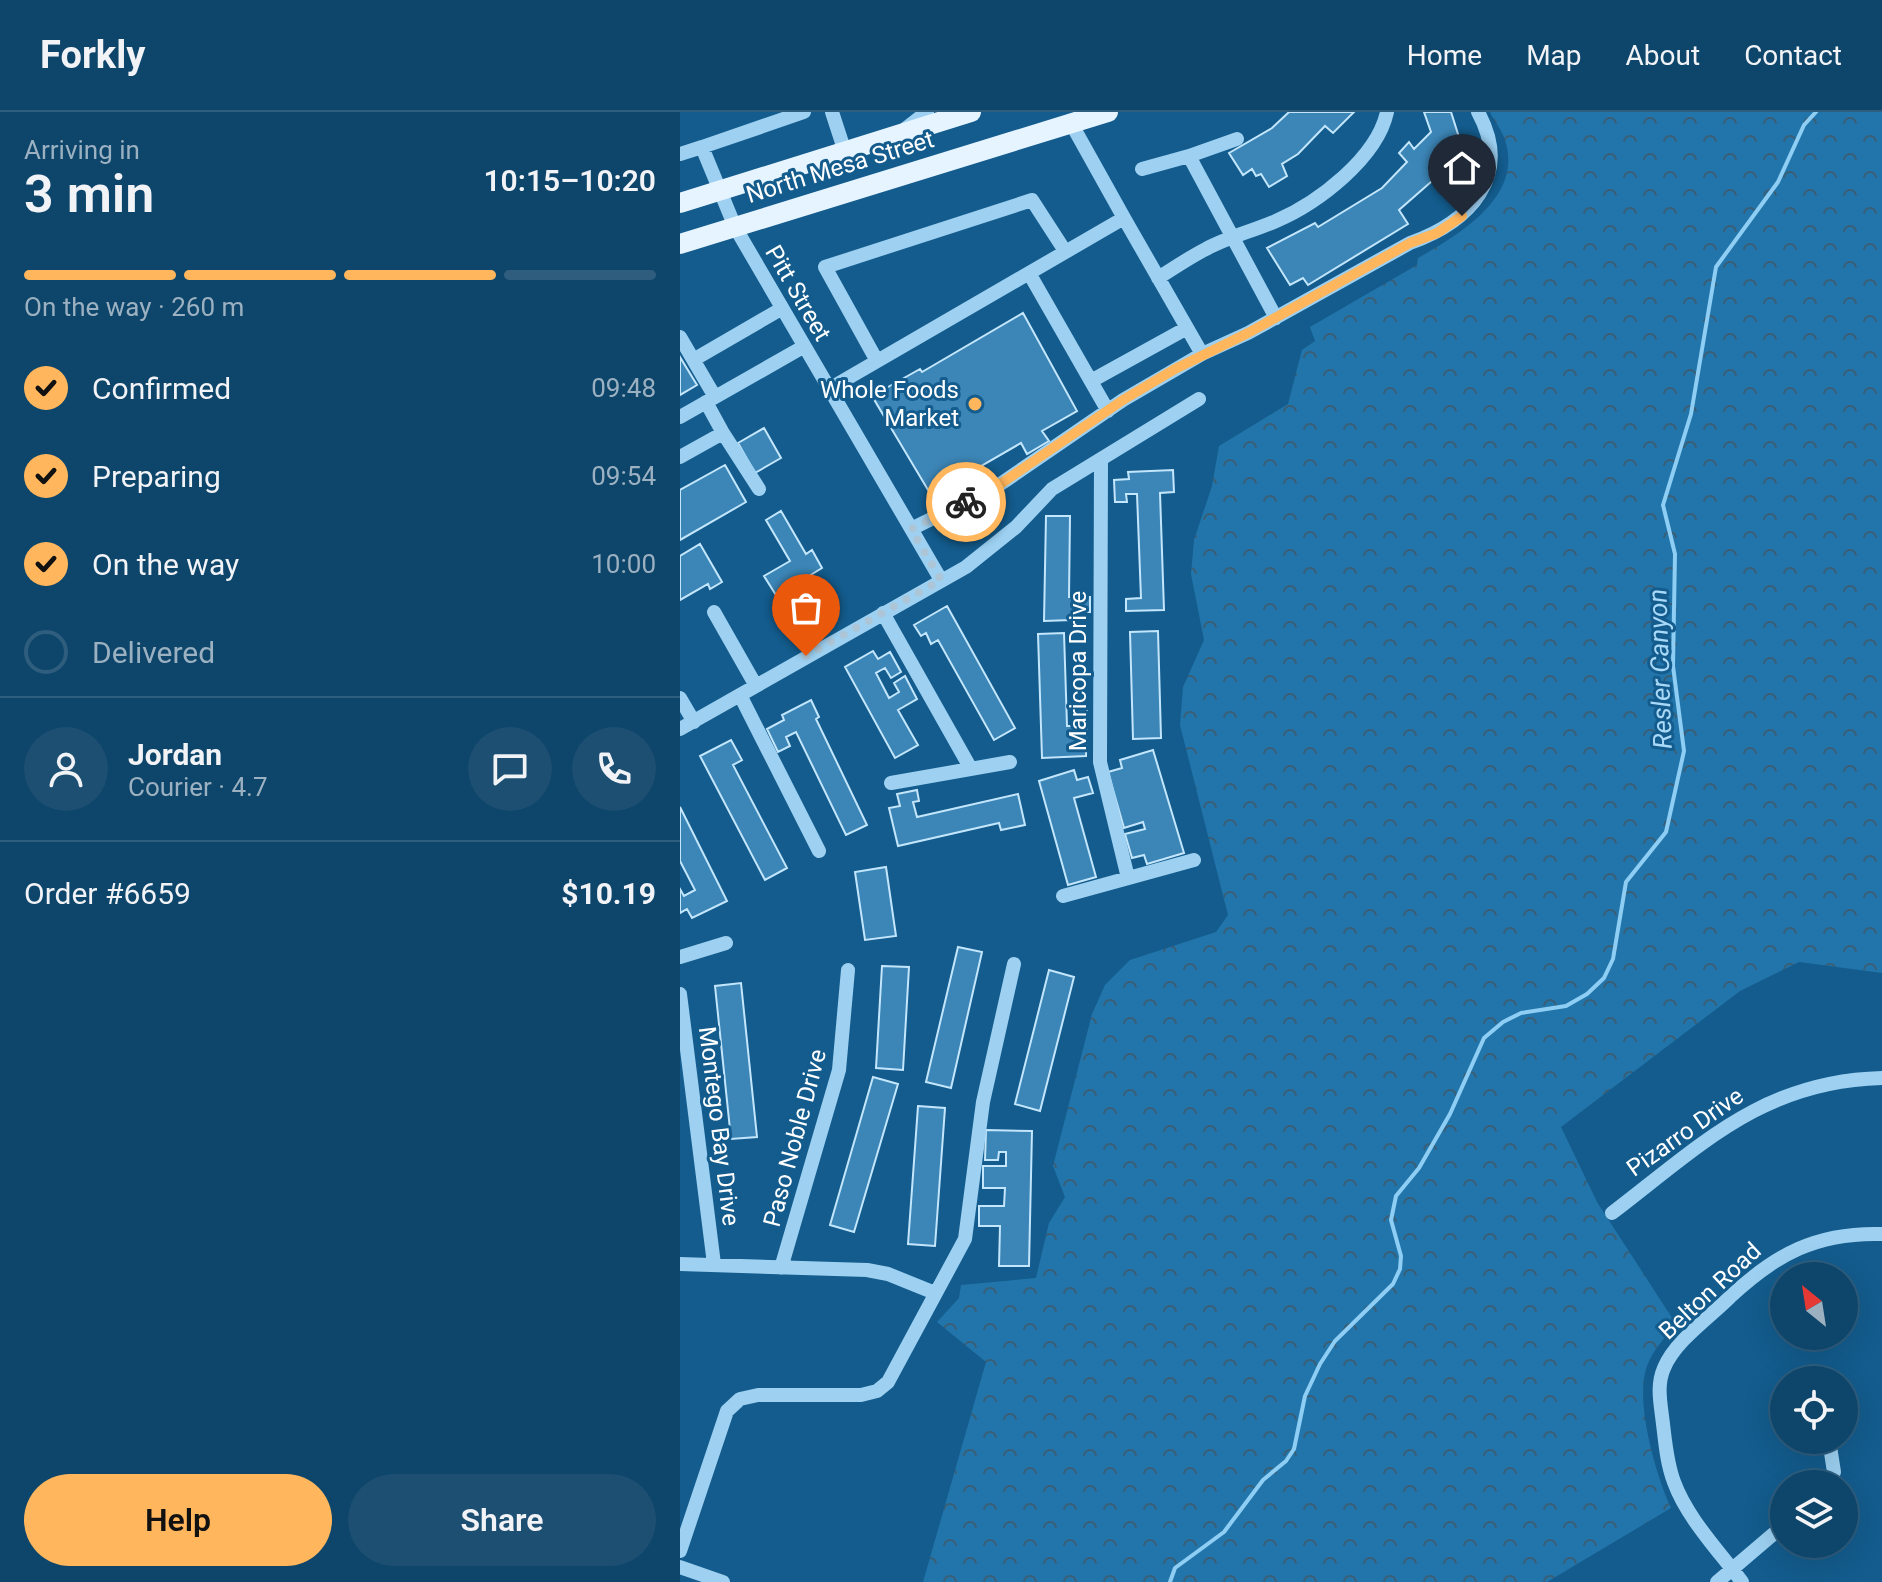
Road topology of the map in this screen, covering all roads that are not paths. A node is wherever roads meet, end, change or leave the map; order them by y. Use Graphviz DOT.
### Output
graph roads {
  1 [pos="804,112"];
  2 [pos="832,112"];
  3 [pos="927,112"];
  4 [pos="971,112"];
  5 [pos="1108,112"];
  6 [pos="1387,112"];
  7 [pos="1478,112"];
  8 [pos="1070,118"];
  9 [pos="897,135"];
  10 [pos="1237,139"];
  11 [pos="702,147"];
  12 [pos="845,152"];
  13 [pos="680,154"];
  14 [pos="1189,156"];
  15 [pos="1142,169"];
  16 [pos="718,192"];
  17 [pos="680,203"];
  18 [pos="1124,218"];
  19 [pos="735,227"];
  20 [pos="1232,238"];
  21 [pos="680,244"];
  22 [pos="1065,251"];
  23 [pos="1029,273"];
  24 [pos="1158,278"];
  25 [pos="781,309"];
  26 [pos="1276,318"];
  27 [pos="1187,328"];
  28 [pos="680,337"];
  29 [pos="803,347"];
  30 [pos="1202,354"];
  31 [pos="700,356"];
  32 [pos="877,361"];
  33 [pos="1091,381"];
  34 [pos="829,389"];
  35 [pos="1199,399"];
  36 [pos="711,400"];
  37 [pos="1108,411"];
  38 [pos="680,417"];
  39 [pos="723,433"];
  40 [pos="680,457"];
  41 [pos="1101,461"];
  42 [pos="759,489"];
  43 [pos="911,529"];
  44 [pos="941,580"];
  45 [pos="714,612"];
  46 [pos="883,613"];
  47 [pos="756,686"];
  48 [pos="740,695"];
  49 [pos="680,698"];
  50 [pos="694,722"];
  51 [pos="680,729"];
  52 [pos="1010,762"];
  53 [pos="971,769"];
  54 [pos="891,783"];
  55 [pos="819,851"];
  56 [pos="1194,860"];
  57 [pos="1128,878"];
  58 [pos="1063,896"];
  59 [pos="726,943"];
  60 [pos="680,957"];
  61 [pos="1014,964"];
  62 [pos="848,970"];
  63 [pos="680,994"];
  64 [pos="1882,1078"];
  65 [pos="1612,1213"];
  66 [pos="1882,1234"];
  67 [pos="680,1264"];
  68 [pos="714,1264"];
  69 [pos="781,1268"];
  70 [pos="935,1293"];
  71 [pos="1770,1537"];
  72 [pos="680,1551"];
  73 [pos="680,1567"];
  74 [pos="1733,1569"];
  75 [pos="723,1582"];
  76 [pos="1717,1582"];
  77 [pos="1742,1582"];
  1 -- 11 [label="street"];
  2 -- 12 [label="street"];
  3 -- 9 [label="street"];
  4 -- 9 [label="main road, North Mesa Street"];
  5 -- 8 [label="main road, North Mesa Street"];
  6 -- 20 [label="street"];
  7 -- 26 [label="street"];
  8 -- 18 [label="street"];
  8 -- 19 [label="main road, North Mesa Street"];
  9 -- 12 [label="main road, North Mesa Street"];
  10 -- 14 [label="street"];
  11 -- 13 [label="street"];
  11 -- 16 [label="street, Pitt Street"];
  12 -- 16 [label="main road, North Mesa Street"];
  14 -- 15 [label="street"];
  14 -- 20 [label="street"];
  16 -- 17 [label="main road, North Mesa Street"];
  16 -- 19 [label="street, Pitt Street"];
  18 -- 22 [label="street"];
  18 -- 24 [label="street"];
  19 -- 21 [label="main road, North Mesa Street"];
  19 -- 25 [label="street, Pitt Street"];
  20 -- 24 [label="street"];
  20 -- 26 [label="street"];
  22 -- 23 [label="street"];
  22 -- 32 [label="street"];
  23 -- 32 [label="street"];
  23 -- 33 [label="street"];
  24 -- 27 [label="street"];
  25 -- 29 [label="street, Pitt Street"];
  25 -- 31 [label="street"];
  26 -- 30 [label="street"];
  27 -- 30 [label="street"];
  27 -- 33 [label="street"];
  28 -- 36 [label="street"];
  29 -- 34 [label="street, Pitt Street"];
  29 -- 36 [label="street"];
  30 -- 37 [label="street"];
  32 -- 34 [label="street"];
  33 -- 37 [label="street"];
  34 -- 43 [label="street, Pitt Street"];
  35 -- 41 [label="street"];
  36 -- 38 [label="street"];
  36 -- 39 [label="street"];
  37 -- 43 [label="street"];
  39 -- 40 [label="street"];
  39 -- 42 [label="street"];
  41 -- 44 [label="street"];
  41 -- 57 [label="street, Maricopa Drive"];
  43 -- 44 [label="street, Pitt Street"];
  44 -- 46 [label="street"];
  45 -- 47 [label="street"];
  46 -- 47 [label="street"];
  46 -- 53 [label="street"];
  47 -- 48 [label="street"];
  48 -- 50 [label="street"];
  48 -- 55 [label="street"];
  49 -- 50 [label="street"];
  50 -- 51 [label="street"];
  52 -- 53 [label="street"];
  53 -- 54 [label="street"];
  56 -- 57 [label="street"];
  57 -- 58 [label="street"];
  59 -- 60 [label="street"];
  61 -- 70 [label="street"];
  62 -- 69 [label="street, Paso Noble Drive"];
  63 -- 68 [label="street, Montego Bay Drive"];
  64 -- 65 [label="street, Pizarro Drive"];
  66 -- 74 [label="street, Belton Road"];
  67 -- 68 [label="street"];
  68 -- 69 [label="street"];
  69 -- 70 [label="street"];
  70 -- 72 [label="street"];
  71 -- 74 [label="street"];
  73 -- 75 [label="street"];
  74 -- 76 [label="street"];
  74 -- 77 [label="street, Belton Road"];
}
